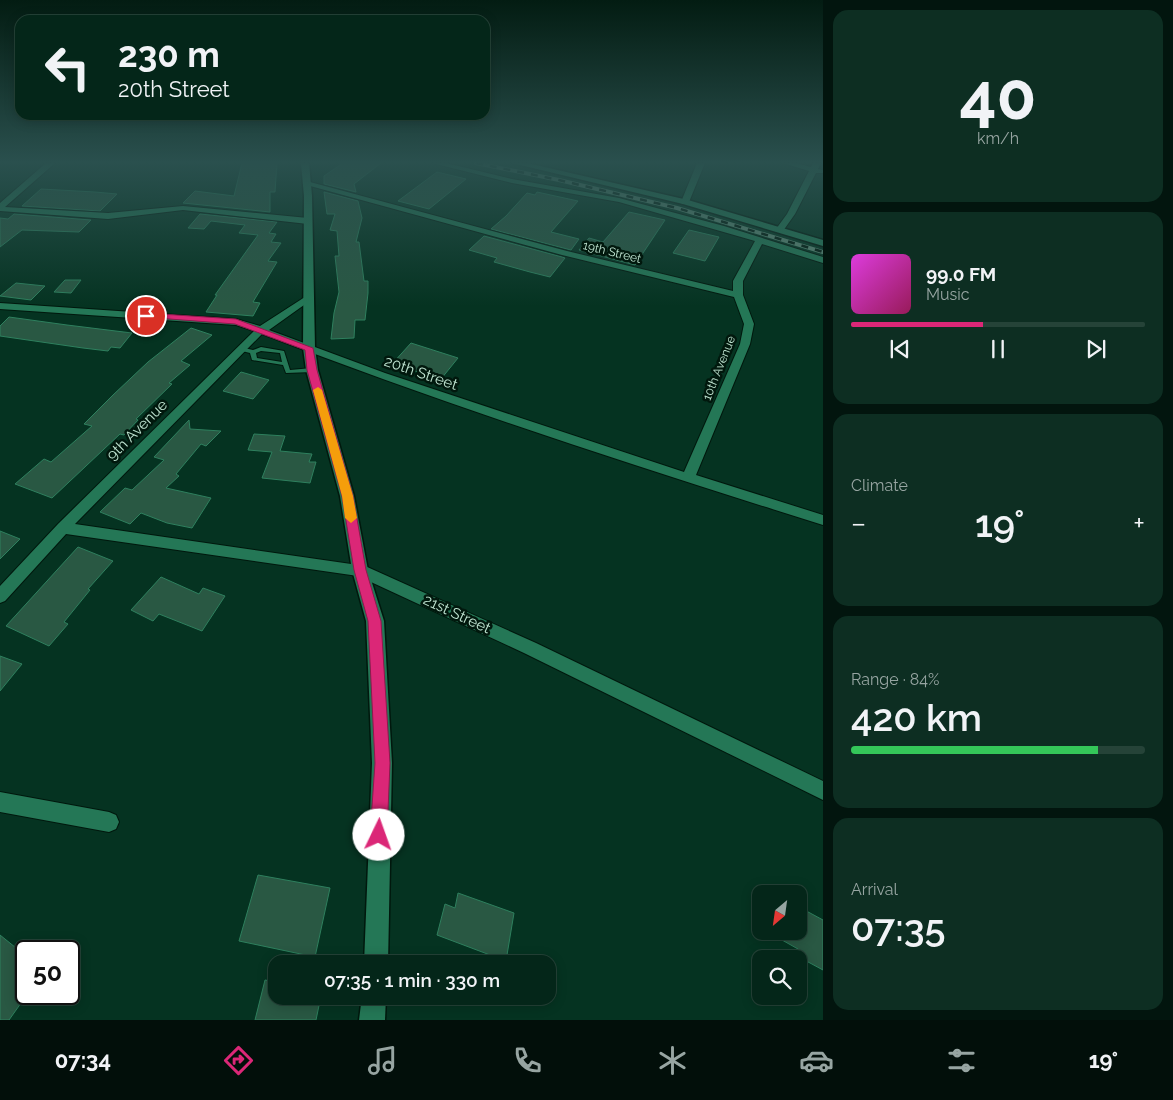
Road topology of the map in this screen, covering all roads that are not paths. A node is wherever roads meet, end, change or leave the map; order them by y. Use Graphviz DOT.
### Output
graph roads {
  1 [pos="35,211"];
  2 [pos="159,211"];
  3 [pos="208,211"];
  4 [pos="308,211"];
  5 [pos="406,211"];
  6 [pos="656,211"];
  7 [pos="715,211"];
  8 [pos="793,211"];
  9 [pos="308,221"];
  10 [pos="780,229"];
  11 [pos="760,240"];
  12 [pos="823,243"];
  13 [pos="823,260"];
  14 [pos="738,295"];
  15 [pos="308,298"];
  16 [pos="0,306"];
  17 [pos="262,330"];
  18 [pos="309,348"];
  19 [pos="240,349"];
  20 [pos="254,352"];
  21 [pos="285,364"];
  22 [pos="312,370"];
  23 [pos="688,478"];
  24 [pos="823,520"];
  25 [pos="63,528"];
  26 [pos="360,570"];
  27 [pos="0,596"];
  28 [pos="823,791"];
  29 [pos="0,802"];
  30 [pos="108,822"];
  31 [pos="376,955"];
  32 [pos="373,1005"];
  33 [pos="372,1020"];
  1 -- 2 [label="street"];
  3 -- 9 [label="street"];
  4 -- 9 [label="main road"];
  5 -- 14 [label="street, 19th Street"];
  6 -- 11 [label="street"];
  7 -- 10 [label="main road"];
  8 -- 10 [label="street"];
  9 -- 15 [label="main road"];
  10 -- 12 [label="main road"];
  11 -- 13 [label="street"];
  11 -- 14 [label="street"];
  14 -- 23 [label="street, 10th Avenue"];
  15 -- 17 [label="street, 9th Avenue"];
  15 -- 18 [label="main road"];
  16 -- 17 [label="street, 20th Street"];
  17 -- 18 [label="street, 20th Street"];
  17 -- 19 [label="street, 9th Avenue"];
  18 -- 22 [label="main road"];
  18 -- 23 [label="street, 20th Street"];
  19 -- 20 [label="lane"];
  19 -- 25 [label="street, 9th Avenue"];
  20 -- 21 [label="lane"];
  20 -- 21 [label="lane"];
  21 -- 22 [label="lane"];
  22 -- 26 [label="main road"];
  23 -- 24 [label="street, 20th Street"];
  25 -- 26 [label="street, 21st Street"];
  25 -- 27 [label="street, 9th Avenue"];
  26 -- 28 [label="street, 21st Street"];
  26 -- 31 [label="main road"];
  29 -- 30 [label="street"];
  32 -- 33 [label="main road"];
}
